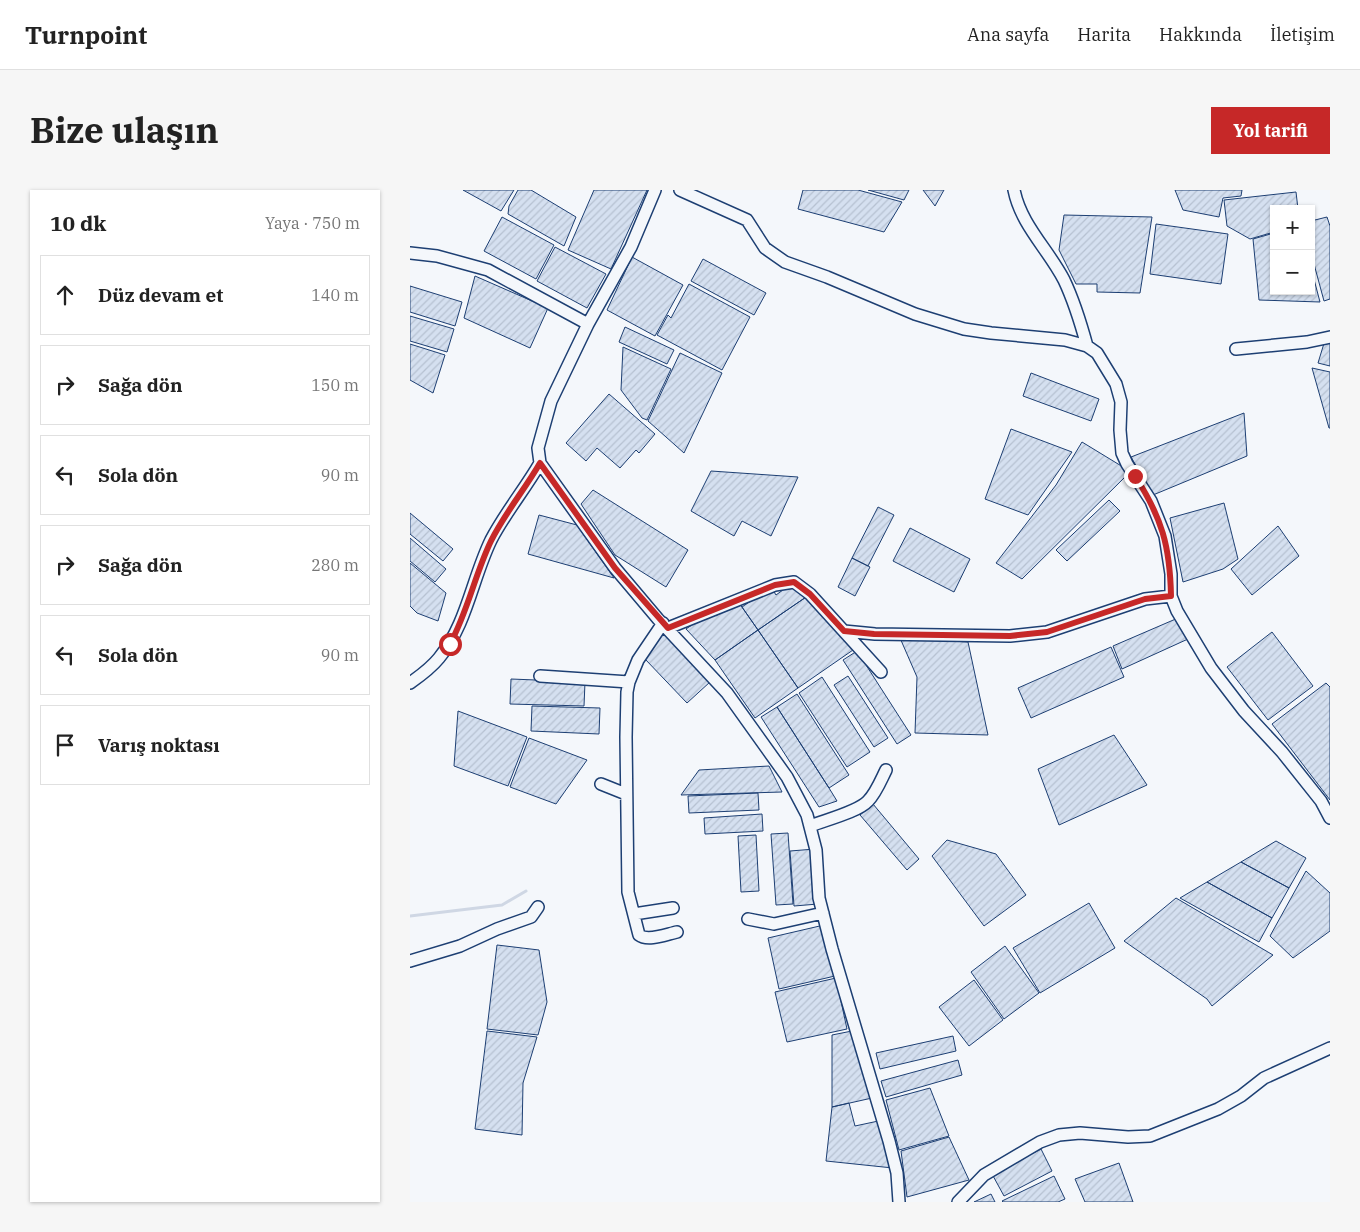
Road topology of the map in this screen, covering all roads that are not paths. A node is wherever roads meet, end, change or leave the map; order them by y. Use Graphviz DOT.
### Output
graph roads {
  1 [pos="655,190"];
  2 [pos="680,190"];
  3 [pos="1014,190"];
  4 [pos="410,253"];
  5 [pos="588,324"];
  6 [pos="1330,337"];
  7 [pos="1087,346"];
  8 [pos="1236,349"];
  9 [pos="540,463"];
  10 [pos="1171,596"];
  11 [pos="665,626"];
  12 [pos="844,631"];
  13 [pos="882,672"];
  14 [pos="416,673"];
  15 [pos="540,676"];
  16 [pos="629,682"];
  17 [pos="410,683"];
  18 [pos="886,770"];
  19 [pos="600,784"];
  20 [pos="626,794"];
  21 [pos="1330,818"];
  22 [pos="810,826"];
  23 [pos="538,906"];
  24 [pos="673,908"];
  25 [pos="823,913"];
  26 [pos="634,914"];
  27 [pos="748,919"];
  28 [pos="677,932"];
  29 [pos="410,961"];
  30 [pos="1330,1048"];
  31 [pos="899,1202"];
  32 [pos="958,1202"];
  1 -- 5 [label="street"];
  2 -- 7 [label="street"];
  3 -- 7 [label="street"];
  4 -- 5 [label="street"];
  5 -- 9 [label="street"];
  6 -- 8 [label="street"];
  7 -- 10 [label="street"];
  9 -- 11 [label="street"];
  9 -- 14 [label="street"];
  10 -- 12 [label="street"];
  10 -- 21 [label="street"];
  11 -- 12 [label="street"];
  11 -- 16 [label="street"];
  11 -- 22 [label="street"];
  12 -- 13 [label="street"];
  14 -- 17 [label="street"];
  15 -- 16 [label="street"];
  16 -- 20 [label="street"];
  18 -- 22 [label="street"];
  19 -- 20 [label="street"];
  20 -- 26 [label="street"];
  22 -- 25 [label="street"];
  23 -- 29 [label="street"];
  24 -- 26 [label="street"];
  25 -- 27 [label="street"];
  25 -- 31 [label="street"];
  26 -- 28 [label="street"];
  30 -- 32 [label="street"];
}
